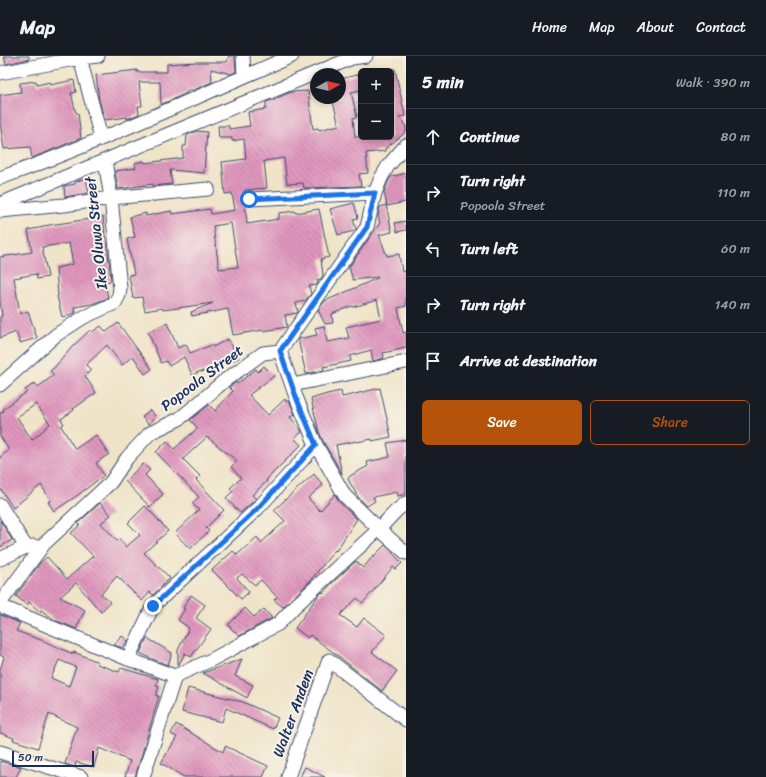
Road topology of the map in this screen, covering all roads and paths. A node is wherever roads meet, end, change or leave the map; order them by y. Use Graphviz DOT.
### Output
graph roads {
  1 [pos="98,56"];
  2 [pos="243,56"];
  3 [pos="292,56"];
  4 [pos="366,56"];
  5 [pos="80,58"];
  6 [pos="0,73"];
  7 [pos="244,76"];
  8 [pos="101,138"];
  9 [pos="406,144"];
  10 [pos="105,161"];
  11 [pos="0,178"];
  12 [pos="208,189"];
  13 [pos="375,193"];
  14 [pos="111,198"];
  15 [pos="249,199"];
  16 [pos="0,204"];
  17 [pos="0,211"];
  18 [pos="280,351"];
  19 [pos="406,362"];
  20 [pos="0,385"];
  21 [pos="292,386"];
  22 [pos="316,445"];
  23 [pos="406,503"];
  24 [pos="0,505"];
  25 [pos="379,529"];
  26 [pos="44,544"];
  27 [pos="26,547"];
  28 [pos="406,553"];
  29 [pos="0,559"];
  30 [pos="0,604"];
  31 [pos="128,659"];
  32 [pos="175,676"];
  33 [pos="406,720"];
  34 [pos="0,752"];
  35 [pos="81,777"];
  36 [pos="143,777"];
  37 [pos="288,777"];
  1 -- 5 [label="street"];
  2 -- 7 [label="street"];
  3 -- 7 [label="street"];
  4 -- 10 [label="street"];
  5 -- 6 [label="street"];
  5 -- 8 [label="street"];
  7 -- 8 [label="street"];
  8 -- 11 [label="street"];
  9 -- 13 [label="street"];
  10 -- 14 [label="street, Ike Oluwa Street"];
  10 -- 16 [label="street"];
  12 -- 14 [label="street"];
  13 -- 15 [label="street"];
  13 -- 18 [label="street"];
  14 -- 17 [label="street"];
  14 -- 20 [label="street, Ike Oluwa Street"];
  18 -- 21 [label="street"];
  18 -- 26 [label="street, Popoola Street"];
  19 -- 21 [label="street"];
  21 -- 22 [label="street"];
  22 -- 25 [label="street"];
  22 -- 31 [label="street"];
  23 -- 25 [label="street"];
  24 -- 27 [label="street"];
  25 -- 28 [label="street"];
  25 -- 32 [label="street"];
  26 -- 27 [label="street"];
  26 -- 30 [label="street, Popoola Street"];
  27 -- 29 [label="street"];
  30 -- 31 [label="street"];
  31 -- 32 [label="street"];
  32 -- 36 [label="street"];
  33 -- 37 [label="street, Walter Andem"];
  34 -- 35 [label="street"];
}
